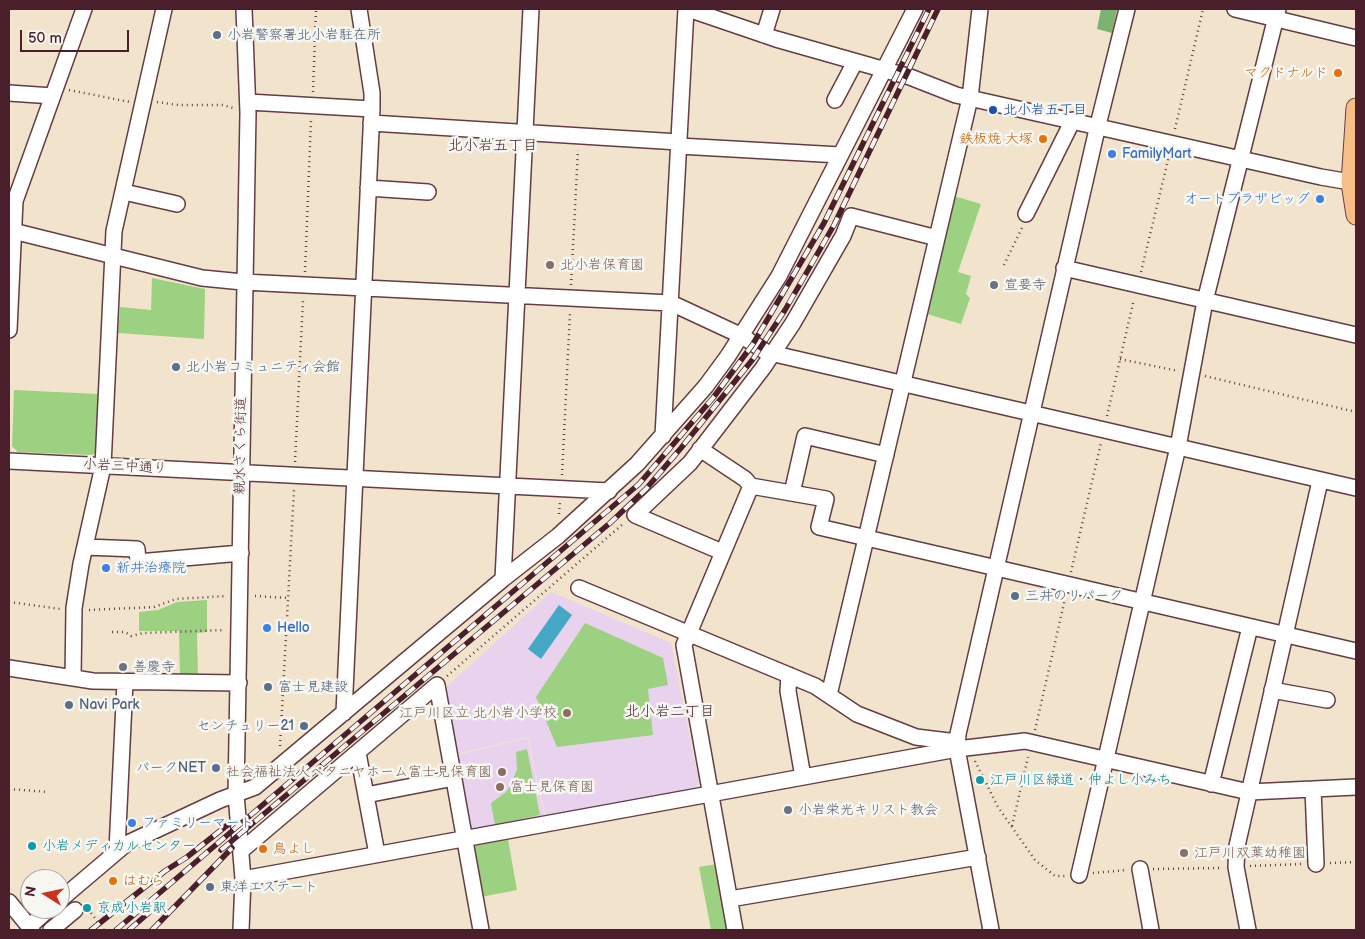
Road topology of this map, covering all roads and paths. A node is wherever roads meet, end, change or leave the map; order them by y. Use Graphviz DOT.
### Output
graph roads {
  1 [pos="84,9"];
  2 [pos="164,9"];
  3 [pos="244,9"];
  4 [pos="316,9"];
  5 [pos="359,9"];
  6 [pos="531,9"];
  7 [pos="687,9"];
  8 [pos="772,9"];
  9 [pos="915,9"];
  10 [pos="980,9"];
  11 [pos="1127,9"];
  12 [pos="1203,9"];
  13 [pos="1236,9"];
  14 [pos="1277,14"];
  15 [pos="764,35"];
  16 [pos="1356,38"];
  17 [pos="855,62"];
  18 [pos="884,71"];
  19 [pos="9,93"];
  20 [pos="52,96"];
  21 [pos="970,98"];
  22 [pos="835,100"];
  23 [pos="248,102"];
  24 [pos="312,105"];
  25 [pos="1356,108"];
  26 [pos="372,116"];
  27 [pos="1073,120"];
  28 [pos="1098,125"];
  29 [pos="525,132"];
  30 [pos="579,136"];
  31 [pos="1173,136"];
  32 [pos="679,144"];
  33 [pos="1170,151"];
  34 [pos="840,155"];
  35 [pos="1239,158"];
  36 [pos="1354,183"];
  37 [pos="368,188"];
  38 [pos="124,192"];
  39 [pos="428,192"];
  40 [pos="177,204"];
  41 [pos="1356,215"];
  42 [pos="1024,220"];
  43 [pos="13,231"];
  44 [pos="937,238"];
  45 [pos="113,256"];
  46 [pos="1004,264"];
  47 [pos="1064,268"];
  48 [pos="243,282"];
  49 [pos="1138,284"];
  50 [pos="304,285"];
  51 [pos="364,288"];
  52 [pos="518,296"];
  53 [pos="571,299"];
  54 [pos="1205,301"];
  55 [pos="671,303"];
  56 [pos="9,324"];
  57 [pos="9,330"];
  58 [pos="1356,335"];
  59 [pos="742,336"];
  60 [pos="773,354"];
  61 [pos="1120,359"];
  62 [pos="1191,373"];
  63 [pos="904,384"];
  64 [pos="1031,412"];
  65 [pos="1356,412"];
  66 [pos="1104,429"];
  67 [pos="663,436"];
  68 [pos="1178,447"];
  69 [pos="700,449"];
  70 [pos="886,455"];
  71 [pos="9,461"];
  72 [pos="103,466"];
  73 [pos="241,473"];
  74 [pos="294,475"];
  75 [pos="354,478"];
  76 [pos="1320,481"];
  77 [pos="508,485"];
  78 [pos="561,488"];
  79 [pos="1356,488"];
  80 [pos="750,489"];
  81 [pos="609,491"];
  82 [pos="792,493"];
  83 [pos="635,515"];
  84 [pos="558,536"];
  85 [pos="867,538"];
  86 [pos="85,547"];
  87 [pos="722,552"];
  88 [pos="241,553"];
  89 [pos="995,566"];
  90 [pos="503,579"];
  91 [pos="1068,584"];
  92 [pos="578,588"];
  93 [pos="240,595"];
  94 [pos="288,598"];
  95 [pos="9,602"];
  96 [pos="1142,602"];
  97 [pos="74,611"];
  98 [pos="1250,627"];
  99 [pos="239,630"];
  100 [pos="112,632"];
  101 [pos="688,634"];
  102 [pos="1285,635"];
  103 [pos="1356,651"];
  104 [pos="9,668"];
  105 [pos="789,675"];
  106 [pos="73,678"];
  107 [pos="124,682"];
  108 [pos="239,683"];
  109 [pos="437,685"];
  110 [pos="1272,690"];
  111 [pos="829,695"];
  112 [pos="1327,700"];
  113 [pos="344,713"];
  114 [pos="1032,741"];
  115 [pos="960,743"];
  116 [pos="358,753"];
  117 [pos="1106,759"];
  118 [pos="279,767"];
  119 [pos="454,778"];
  120 [pos="804,778"];
  121 [pos="1212,784"];
  122 [pos="1356,787"];
  123 [pos="9,789"];
  124 [pos="1313,789"];
  125 [pos="48,792"];
  126 [pos="1249,792"];
  127 [pos="236,794"];
  128 [pos="711,794"];
  129 [pos="366,795"];
  130 [pos="1012,826"];
  131 [pos="465,839"];
  132 [pos="117,850"];
  133 [pos="242,850"];
  134 [pos="377,854"];
  135 [pos="978,857"];
  136 [pos="1356,862"];
  137 [pos="1316,864"];
  138 [pos="1236,867"];
  139 [pos="1140,869"];
  140 [pos="1079,875"];
  141 [pos="243,879"];
  142 [pos="70,891"];
  143 [pos="730,900"];
  144 [pos="9,902"];
  145 [pos="75,910"];
  146 [pos="90,913"];
  147 [pos="31,928"];
  148 [pos="51,930"];
  149 [pos="104,930"];
  150 [pos="240,930"];
  151 [pos="481,930"];
  152 [pos="735,930"];
  153 [pos="992,930"];
  154 [pos="1151,930"];
  155 [pos="1248,930"];
  1 -- 20 [label="street"];
  2 -- 38 [label="street"];
  3 -- 23 [label="street, 親水さくら街道"];
  4 -- 24 [label="path"];
  5 -- 26 [label="street"];
  6 -- 29 [label="street"];
  7 -- 15 [label="street"];
  7 -- 32 [label="street"];
  8 -- 15 [label="street"];
  9 -- 18 [label="street"];
  10 -- 21 [label="street"];
  11 -- 28 [label="street"];
  12 -- 31 [label="path"];
  13 -- 14 [label="street"];
  14 -- 16 [label="street"];
  14 -- 35 [label="street"];
  15 -- 17 [label="street"];
  17 -- 18 [label="street"];
  17 -- 22 [label="street"];
  18 -- 21 [label="street"];
  18 -- 34 [label="street"];
  19 -- 20 [label="street"];
  20 -- 43 [label="street"];
  21 -- 27 [label="street"];
  21 -- 44 [label="street"];
  23 -- 24 [label="street"];
  23 -- 48 [label="street, 親水さくら街道"];
  24 -- 26 [label="street"];
  24 -- 50 [label="path"];
  25 -- 36 [label="main road"];
  26 -- 29 [label="street"];
  26 -- 37 [label="street"];
  27 -- 28 [label="street"];
  27 -- 42 [label="street"];
  28 -- 35 [label="street"];
  28 -- 47 [label="street"];
  29 -- 30 [label="street"];
  29 -- 52 [label="street"];
  30 -- 32 [label="street"];
  30 -- 53 [label="path"];
  32 -- 34 [label="street"];
  32 -- 55 [label="street"];
  33 -- 49 [label="path"];
  34 -- 59 [label="street"];
  35 -- 36 [label="street"];
  35 -- 54 [label="street"];
  36 -- 41 [label="main road"];
  37 -- 39 [label="street"];
  37 -- 51 [label="street"];
  38 -- 40 [label="street"];
  38 -- 45 [label="street"];
  42 -- 46 [label="path"];
  43 -- 45 [label="street"];
  43 -- 56 [label="street"];
  44 -- 60 [label="street"];
  44 -- 63 [label="street"];
  45 -- 48 [label="street"];
  45 -- 72 [label="street"];
  47 -- 49 [label="street"];
  47 -- 64 [label="street"];
  48 -- 50 [label="street"];
  48 -- 73 [label="street, 親水さくら街道"];
  49 -- 54 [label="street"];
  49 -- 61 [label="path"];
  50 -- 51 [label="street"];
  50 -- 74 [label="path"];
  51 -- 52 [label="street"];
  51 -- 75 [label="street"];
  52 -- 53 [label="street"];
  52 -- 77 [label="street"];
  53 -- 55 [label="street"];
  53 -- 78 [label="path"];
  54 -- 58 [label="street"];
  54 -- 62 [label="street"];
  55 -- 59 [label="street"];
  55 -- 67 [label="street"];
  56 -- 57 [label="street"];
  59 -- 60 [label="street"];
  59 -- 67 [label="street"];
  60 -- 63 [label="street"];
  60 -- 69 [label="street"];
  61 -- 62 [label="path"];
  61 -- 66 [label="path"];
  62 -- 65 [label="path"];
  62 -- 68 [label="street"];
  63 -- 64 [label="street"];
  63 -- 70 [label="street"];
  64 -- 66 [label="street"];
  64 -- 89 [label="street"];
  66 -- 68 [label="street"];
  66 -- 91 [label="path"];
  67 -- 81 [label="street"];
  68 -- 76 [label="street"];
  68 -- 96 [label="street"];
  69 -- 80 [label="street"];
  69 -- 83 [label="street"];
  70 -- 82 [label="street"];
  70 -- 85 [label="street"];
  71 -- 72 [label="street, 小岩三中通り"];
  72 -- 73 [label="street, 小岩三中通り"];
  72 -- 86 [label="street"];
  73 -- 74 [label="street, 小岩三中通り"];
  73 -- 88 [label="street, 親水さくら街道"];
  74 -- 75 [label="street, 小岩三中通り"];
  74 -- 94 [label="path"];
  75 -- 77 [label="street, 小岩三中通り"];
  75 -- 113 [label="street"];
  76 -- 79 [label="street"];
  76 -- 102 [label="street"];
  77 -- 78 [label="street, 小岩三中通り"];
  77 -- 90 [label="street"];
  78 -- 81 [label="street, 小岩三中通り"];
  78 -- 84 [label="path"];
  80 -- 82 [label="street"];
  80 -- 87 [label="street"];
  81 -- 84 [label="street"];
  82 -- 85 [label="street"];
  83 -- 87 [label="street"];
  83 -- 109 [label="path"];
  84 -- 90 [label="street"];
  85 -- 89 [label="street"];
  85 -- 111 [label="street"];
  86 -- 88 [label="street"];
  86 -- 97 [label="street"];
  87 -- 101 [label="street"];
  88 -- 93 [label="street, 親水さくら街道"];
  89 -- 91 [label="street"];
  89 -- 115 [label="street"];
  90 -- 113 [label="street"];
  91 -- 96 [label="street"];
  91 -- 114 [label="path"];
  92 -- 101 [label="street"];
  93 -- 94 [label="path"];
  93 -- 97 [label="path"];
  93 -- 99 [label="street, 親水さくら街道"];
  94 -- 118 [label="path"];
  95 -- 97 [label="path"];
  96 -- 98 [label="street"];
  96 -- 117 [label="street"];
  97 -- 106 [label="street"];
  98 -- 102 [label="street"];
  98 -- 121 [label="street"];
  99 -- 100 [label="path"];
  99 -- 108 [label="street, 親水さくら街道"];
  101 -- 105 [label="street"];
  101 -- 128 [label="street"];
  102 -- 103 [label="street"];
  102 -- 110 [label="street"];
  104 -- 106 [label="street"];
  105 -- 111 [label="street"];
  105 -- 120 [label="street"];
  106 -- 107 [label="street"];
  107 -- 108 [label="street"];
  107 -- 132 [label="street"];
  108 -- 127 [label="street, 親水さくら街道"];
  109 -- 116 [label="street"];
  109 -- 119 [label="street"];
  110 -- 112 [label="street"];
  110 -- 126 [label="street"];
  111 -- 115 [label="street"];
  113 -- 118 [label="street"];
  114 -- 115 [label="street"];
  114 -- 117 [label="street"];
  114 -- 130 [label="path"];
  115 -- 120 [label="street"];
  115 -- 130 [label="path"];
  115 -- 135 [label="street"];
  116 -- 129 [label="street"];
  116 -- 133 [label="street"];
  117 -- 121 [label="street"];
  117 -- 140 [label="street"];
  118 -- 127 [label="street"];
  119 -- 129 [label="street"];
  119 -- 131 [label="street"];
  120 -- 128 [label="street"];
  121 -- 126 [label="street"];
  122 -- 124 [label="street"];
  123 -- 125 [label="path"];
  124 -- 126 [label="street"];
  124 -- 137 [label="street"];
  126 -- 138 [label="street"];
  127 -- 132 [label="street"];
  127 -- 133 [label="street, 親水さくら街道"];
  128 -- 131 [label="street"];
  128 -- 143 [label="street"];
  129 -- 134 [label="street"];
  130 -- 140 [label="path"];
  131 -- 134 [label="street"];
  131 -- 151 [label="street"];
  132 -- 142 [label="street"];
  133 -- 141 [label="street, 親水さくら街道"];
  134 -- 141 [label="street"];
  135 -- 143 [label="street"];
  135 -- 153 [label="street"];
  136 -- 137 [label="path"];
  137 -- 138 [label="path"];
  138 -- 139 [label="path"];
  138 -- 155 [label="street"];
  139 -- 140 [label="path"];
  139 -- 154 [label="street"];
  141 -- 150 [label="street, 親水さくら街道"];
  143 -- 152 [label="street"];
  144 -- 147 [label="street"];
  145 -- 148 [label="street"];
  146 -- 149 [label="path, bridge"];
}
